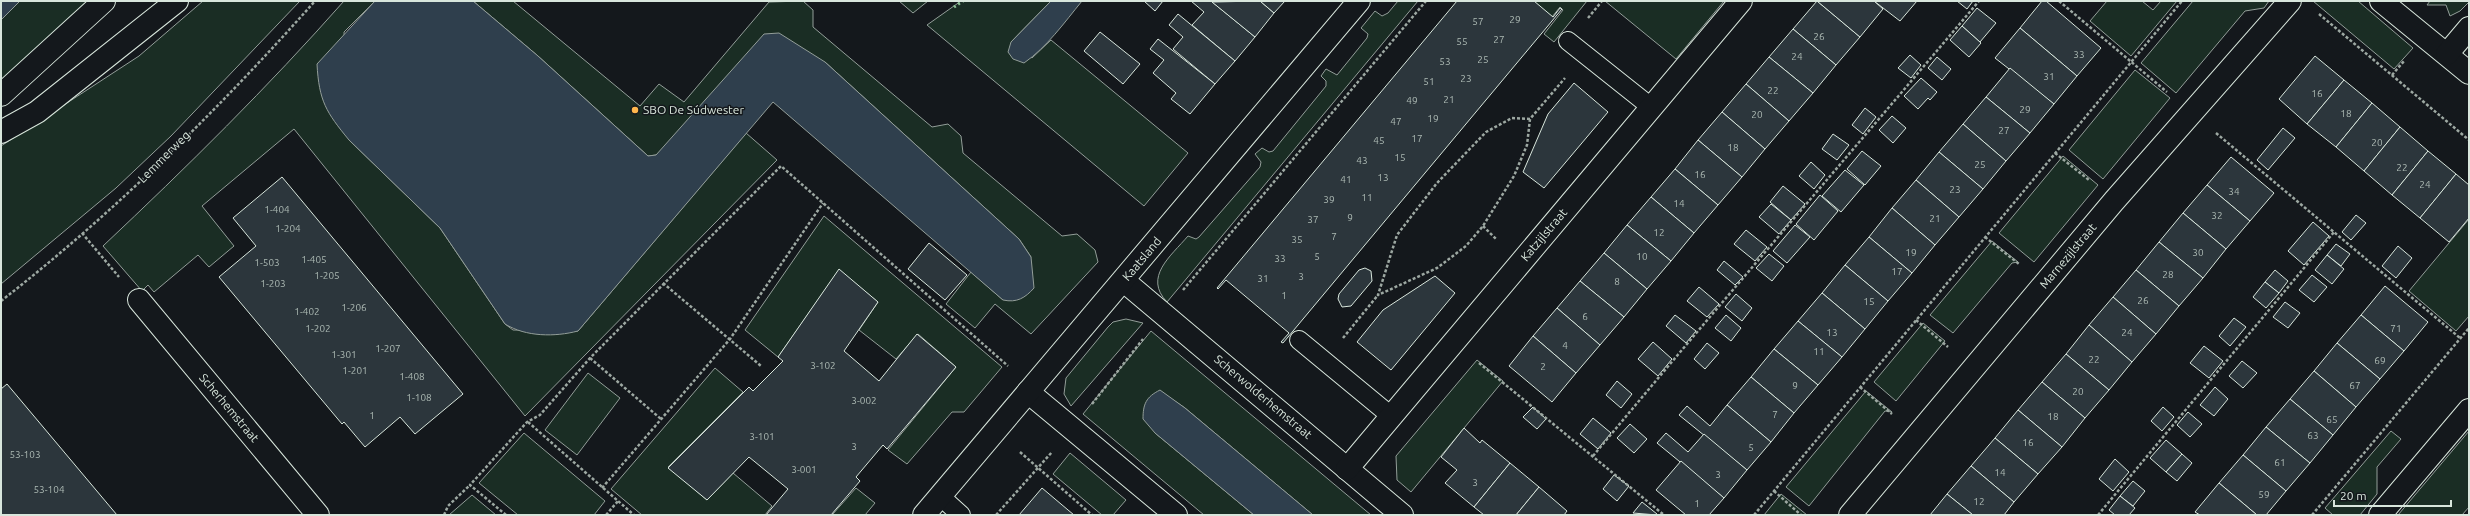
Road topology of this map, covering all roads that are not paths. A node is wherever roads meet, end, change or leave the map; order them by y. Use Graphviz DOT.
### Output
graph roads {
  1 [pos="104,1"];
  2 [pos="177,1"];
  3 [pos="1359,1"];
  4 [pos="1741,1"];
  5 [pos="2290,1"];
  6 [pos="2381,1"];
  7 [pos="2469,28"];
  8 [pos="1568,41"];
  9 [pos="2447,54"];
  10 [pos="2469,73"];
  11 [pos="1,95"];
  12 [pos="1651,108"];
  13 [pos="1,132"];
  14 [pos="1124,281"];
  15 [pos="139,300"];
  16 [pos="1299,340"];
  17 [pos="1028,392"];
  18 [pos="2469,410"];
  19 [pos="1391,416"];
  20 [pos="1347,469"];
  21 [pos="940,496"];
  22 [pos="318,515"];
  23 [pos="924,515"];
  24 [pos="961,515"];
  25 [pos="1176,515"];
  26 [pos="1402,515"];
  27 [pos="1850,515"];
  28 [pos="2380,515"];
  1 -- 11 [label="street"];
  2 -- 13 [label="street"];
  3 -- 14 [label="street, Kaatsland"];
  4 -- 12 [label="street, Katzijlstraat"];
  5 -- 27 [label="street, Marnezijlstraat"];
  6 -- 9 [label="street"];
  7 -- 9 [label="street"];
  8 -- 12 [label="lane"];
  9 -- 10 [label="street"];
  12 -- 19 [label="street, Katzijlstraat"];
  14 -- 17 [label="street, Kaatsland"];
  14 -- 20 [label="street, Scherwolderhemstraat"];
  15 -- 22 [label="street, Scherhemstraat"];
  16 -- 19 [label="lane"];
  17 -- 21 [label="street, Kaatsland"];
  17 -- 25 [label="street"];
  18 -- 28 [label="street"];
  19 -- 20 [label="street, Katzijlstraat"];
  20 -- 26 [label="street, Scherwolderhemstraat"];
  21 -- 23 [label="street, Kaatsland"];
  21 -- 24 [label="lane"];
}
